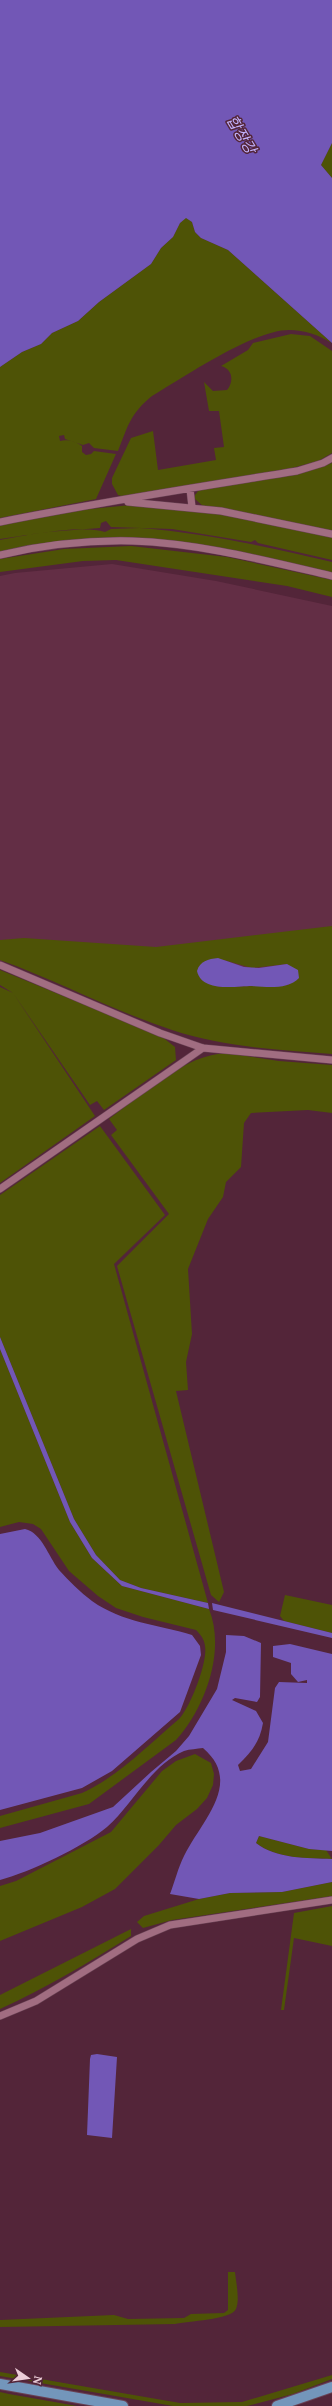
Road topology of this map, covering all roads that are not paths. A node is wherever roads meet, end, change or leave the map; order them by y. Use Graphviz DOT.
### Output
graph roads {
  1 [pos="332,458"];
  2 [pos="190,489"];
  3 [pos="118,502"];
  4 [pos="192,507"];
  5 [pos="0,522"];
  6 [pos="332,534"];
  7 [pos="0,554"];
  8 [pos="332,576"];
  9 [pos="0,965"];
  10 [pos="203,1048"];
  11 [pos="332,1060"];
  12 [pos="0,1190"];
  13 [pos="332,1900"];
  14 [pos="0,2016"];
  15 [pos="0,2384"];
  16 [pos="332,2387"];
  17 [pos="123,2406"];
  18 [pos="277,2406"];
  1 -- 2 [label="street"];
  2 -- 3 [label="street"];
  2 -- 4 [label="street"];
  3 -- 4 [label="street"];
  3 -- 5 [label="street"];
  4 -- 6 [label="street"];
  7 -- 8 [label="street"];
  9 -- 10 [label="street"];
  10 -- 11 [label="street"];
  10 -- 12 [label="street"];
  13 -- 14 [label="street"];
  15 -- 17 [label="main road"];
  16 -- 18 [label="main road"];
}
